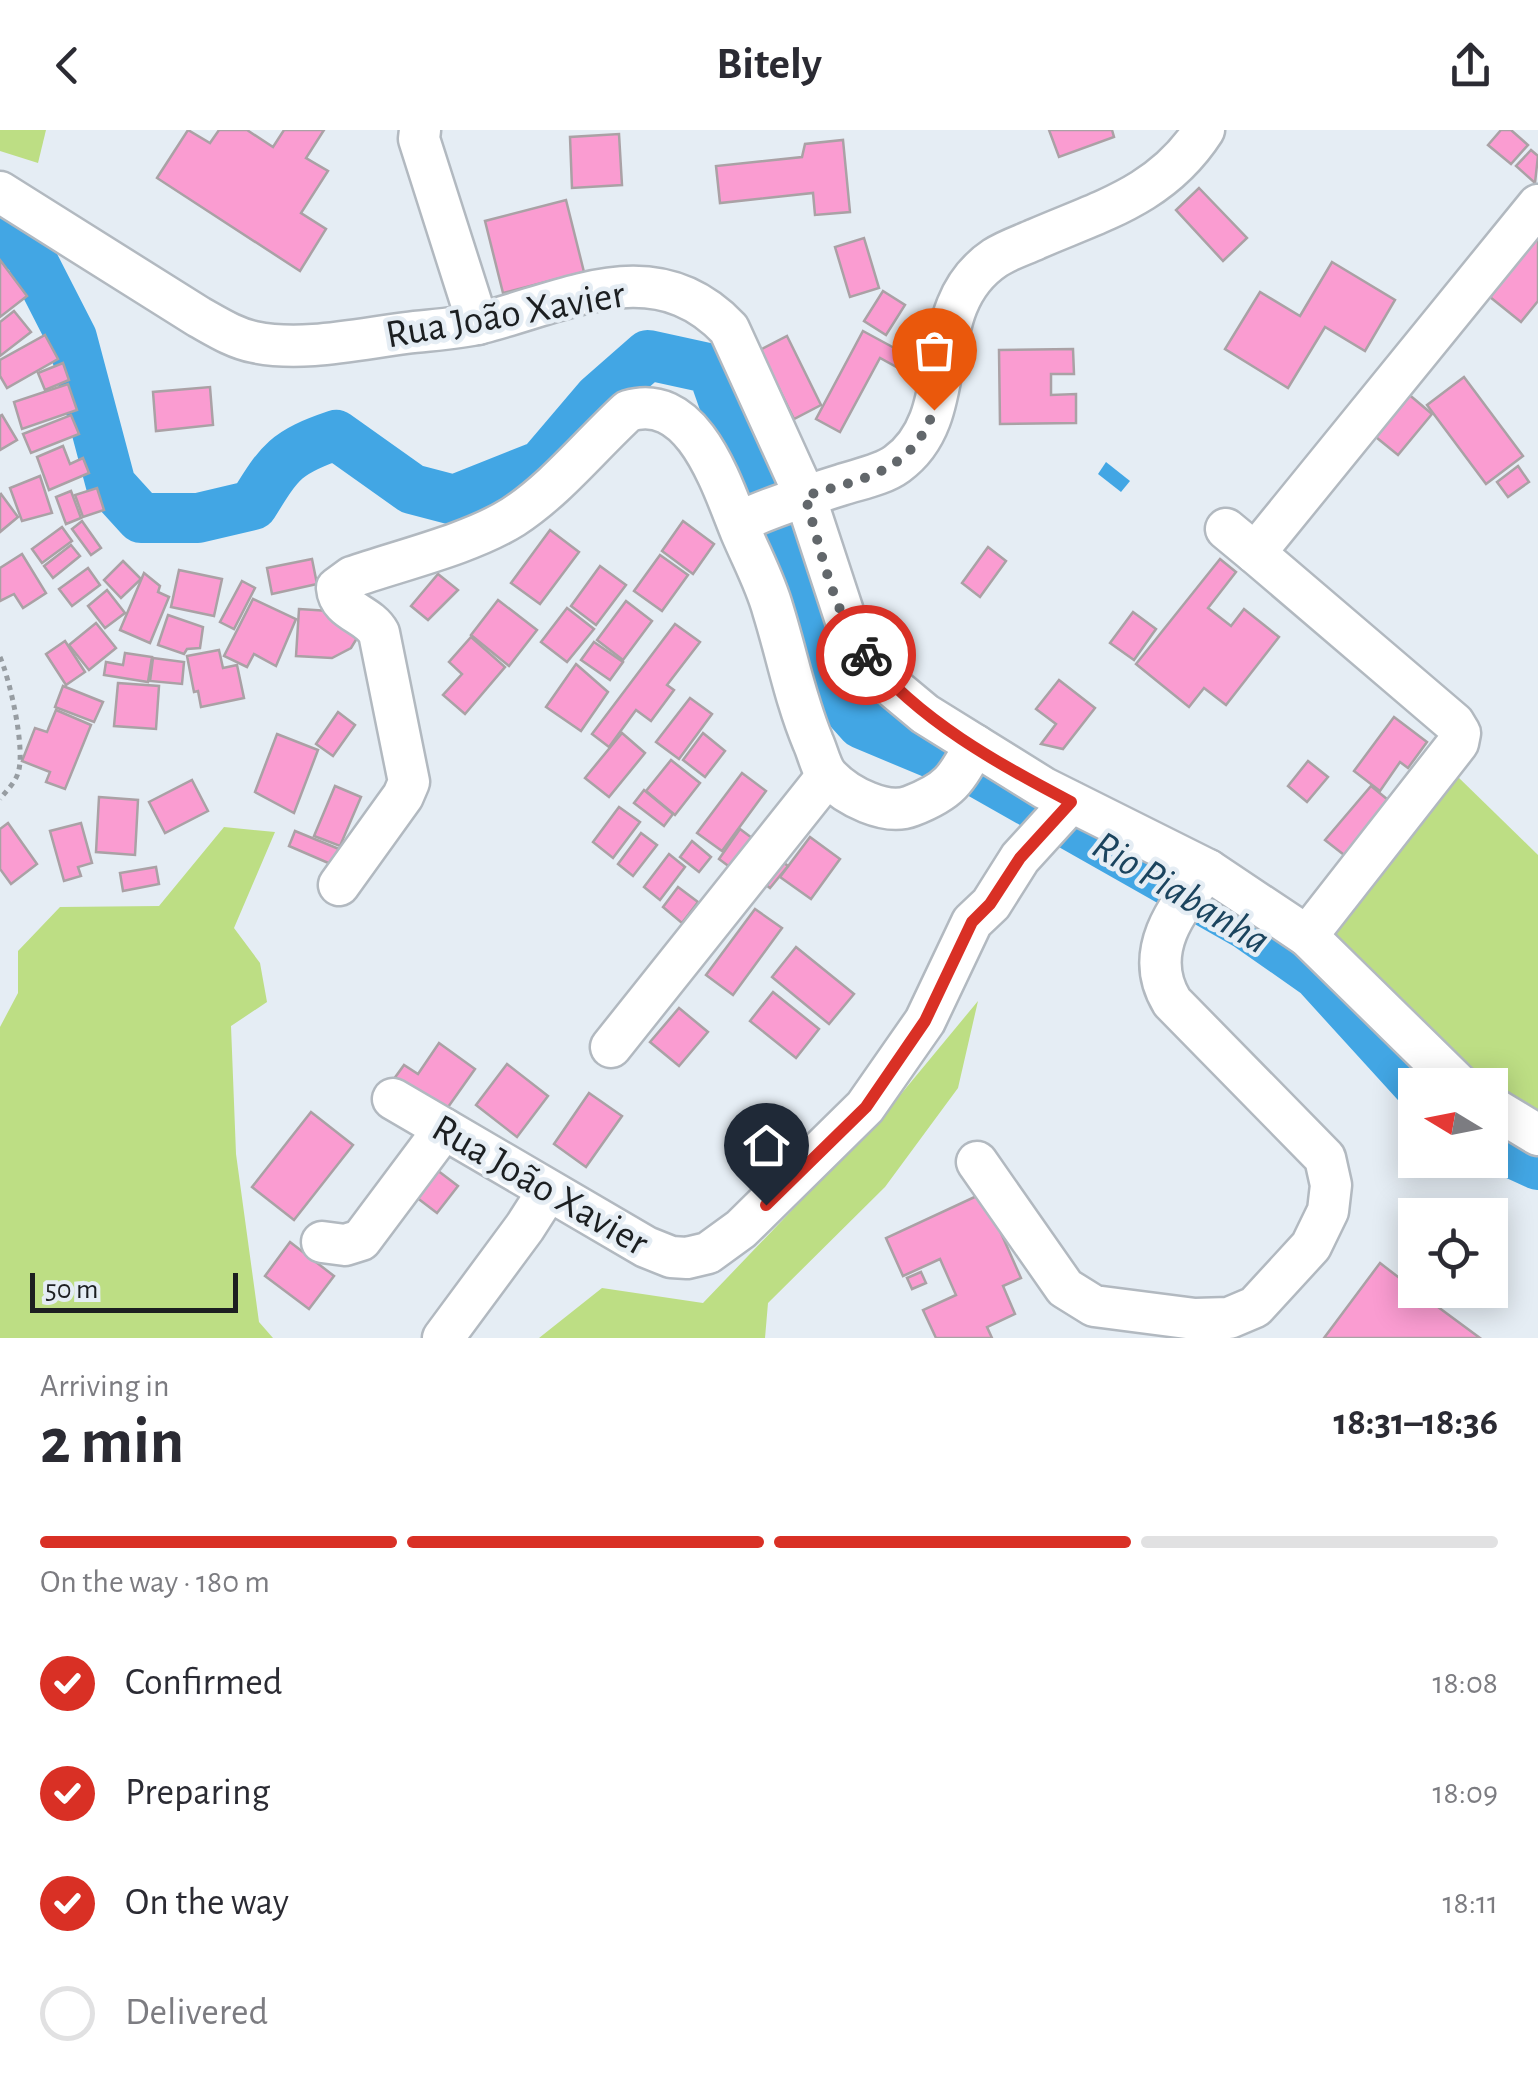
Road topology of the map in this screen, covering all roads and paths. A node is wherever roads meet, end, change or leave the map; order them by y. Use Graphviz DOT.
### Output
graph roads {
  1 [pos="420,130"];
  2 [pos="1204,130"];
  3 [pos="1538,205"];
  4 [pos="4,207"];
  5 [pos="478,324"];
  6 [pos="783,504"];
  7 [pos="0,657"];
  8 [pos="965,762"];
  9 [pos="827,776"];
  10 [pos="0,799"];
  11 [pos="1071,803"];
  12 [pos="1199,881"];
  13 [pos="339,885"];
  14 [pos="1307,936"];
  15 [pos="611,1046"];
  16 [pos="1442,1068"];
  17 [pos="392,1099"];
  18 [pos="1508,1117"];
  19 [pos="444,1129"];
  20 [pos="1538,1135"];
  21 [pos="977,1162"];
  22 [pos="548,1190"];
  23 [pos="322,1242"];
  24 [pos="443,1338"];
  1 -- 5 [label="street"];
  2 -- 6 [label="street"];
  3 -- 14 [label="street"];
  4 -- 5 [label="street, Rua João Xavier"];
  5 -- 6 [label="street, Rua João Xavier"];
  6 -- 8 [label="street, Rua João Xavier"];
  7 -- 10 [label="path"];
  8 -- 9 [label="street"];
  8 -- 11 [label="street, Rua João Xavier"];
  9 -- 13 [label="street"];
  9 -- 15 [label="street"];
  11 -- 12 [label="street, Rua João Xavier"];
  11 -- 22 [label="street, Rua João Xavier"];
  12 -- 14 [label="street, Rua João Xavier"];
  12 -- 21 [label="street"];
  14 -- 16 [label="street, Rua João Xavier"];
  17 -- 19 [label="street, Rua João Xavier"];
  18 -- 20 [label="street"];
  19 -- 22 [label="street, Rua João Xavier"];
  19 -- 23 [label="street"];
  22 -- 24 [label="street"];
}
